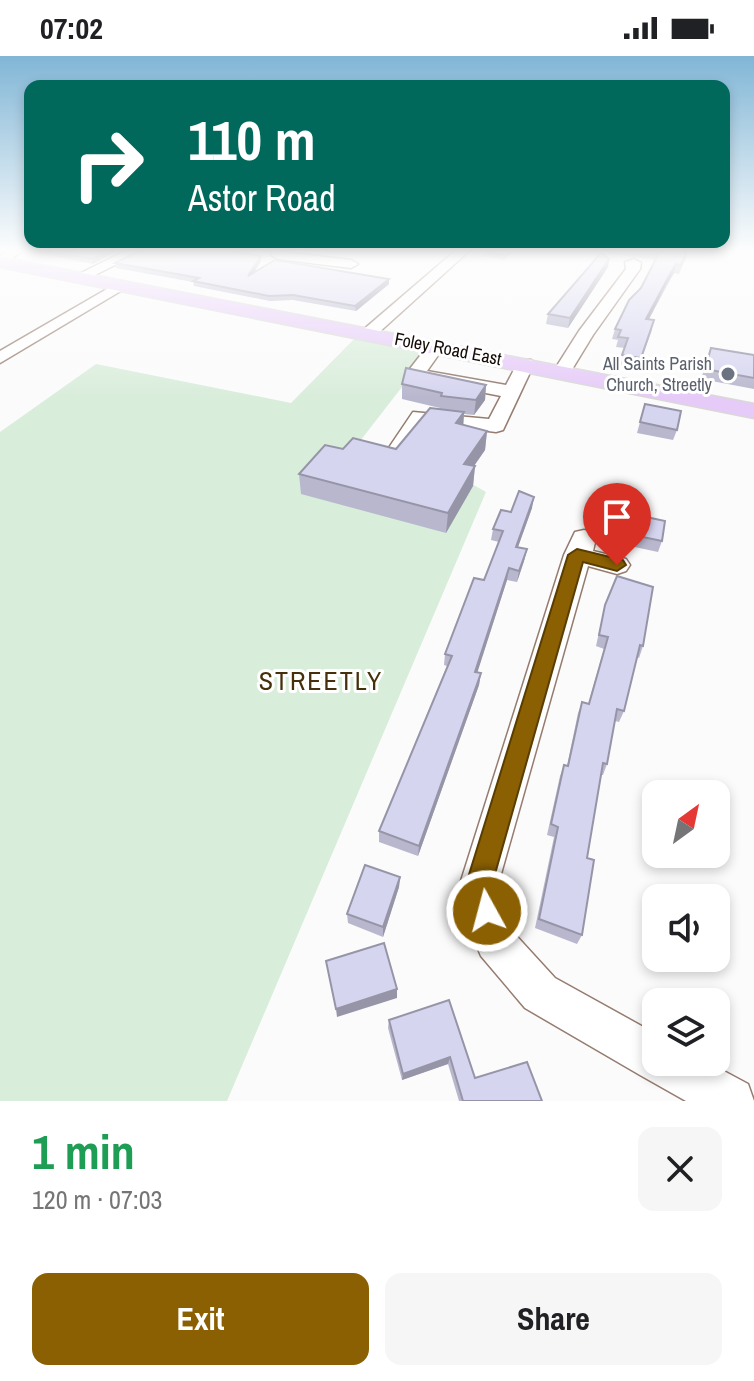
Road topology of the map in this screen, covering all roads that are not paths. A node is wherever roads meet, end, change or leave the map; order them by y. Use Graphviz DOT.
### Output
graph roads {
  1 [pos="96,300"];
  2 [pos="192,300"];
  3 [pos="407,300"];
  4 [pos="612,300"];
  5 [pos="369,333"];
  6 [pos="436,347"];
  7 [pos="0,358"];
  8 [pos="525,364"];
  9 [pos="562,372"];
  10 [pos="511,392"];
  11 [pos="754,411"];
  12 [pos="398,449"];
  13 [pos="617,565"];
  14 [pos="642,1051"];
  15 [pos="687,1076"];
  16 [pos="731,1101"];
  1 -- 7 [label="street"];
  2 -- 5 [label="main road, Foley Road East"];
  3 -- 5 [label="street"];
  4 -- 9 [label="street"];
  5 -- 6 [label="main road, Foley Road East"];
  6 -- 8 [label="main road, Foley Road East"];
  6 -- 10 [label="street"];
  8 -- 9 [label="main road, Foley Road East"];
  8 -- 10 [label="street"];
  9 -- 11 [label="main road, Foley Road East"];
  10 -- 12 [label="street"];
  13 -- 14 [label="street"];
  15 -- 16 [label="street"];
}
